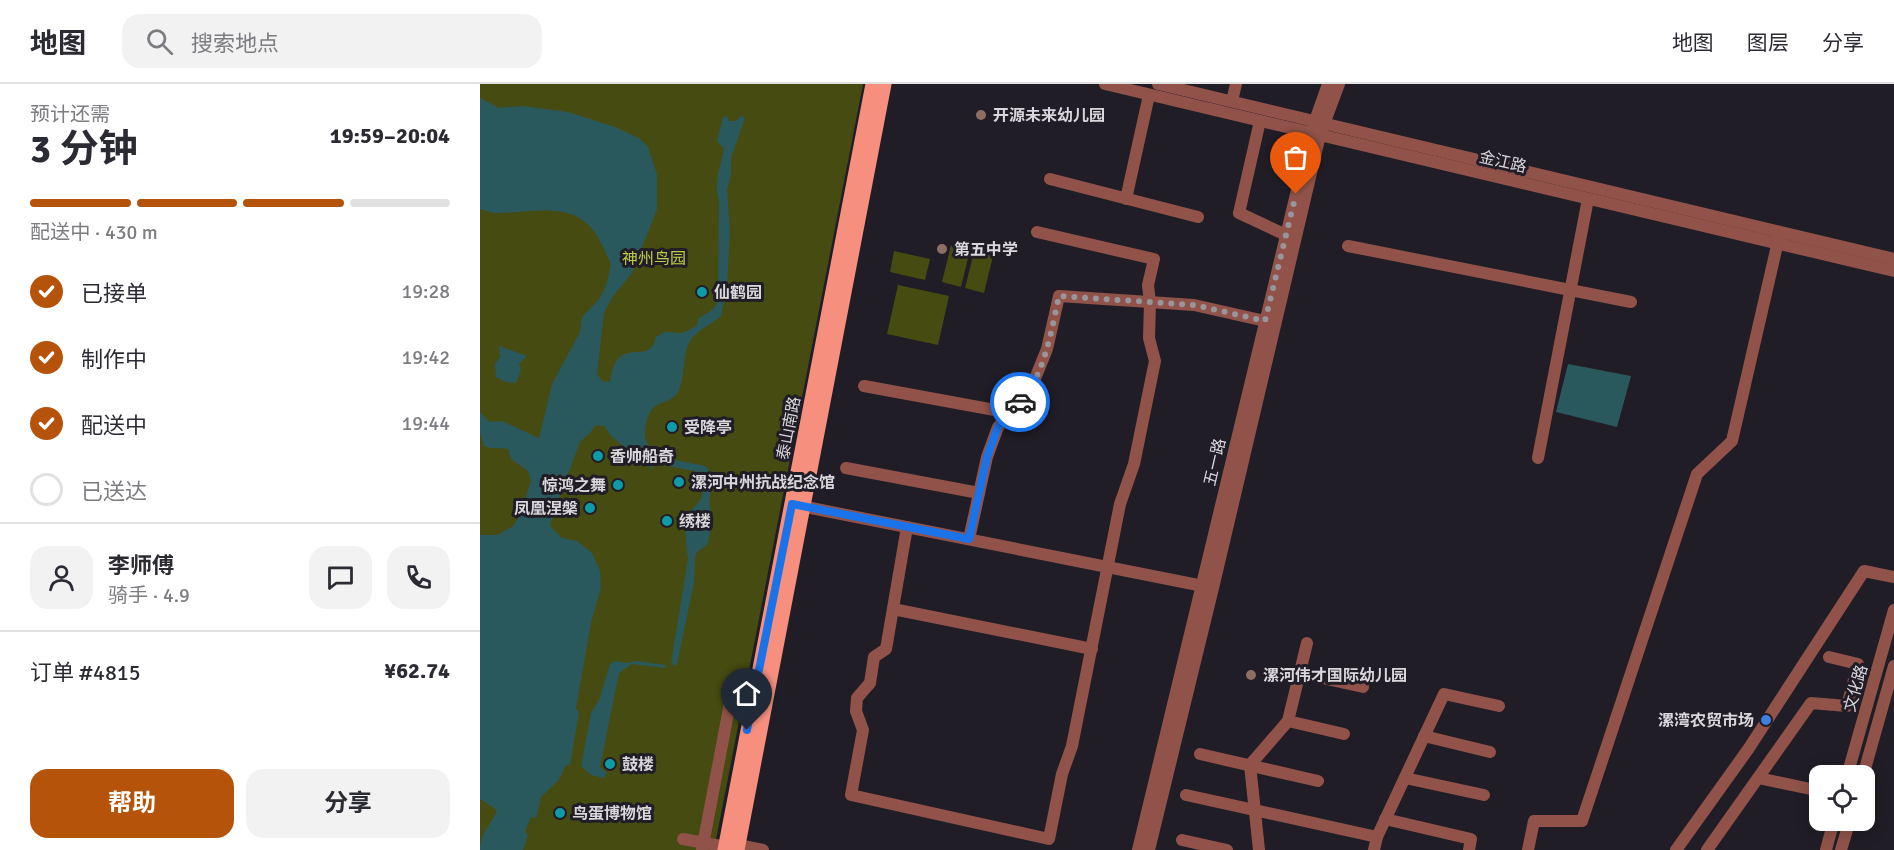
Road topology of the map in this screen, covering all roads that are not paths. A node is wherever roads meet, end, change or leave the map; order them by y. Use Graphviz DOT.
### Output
graph roads {
  1 [pos="873,84"];
  2 [pos="884,84"];
  3 [pos="1105,84"];
  4 [pos="1158,84"];
  5 [pos="1236,84"];
  6 [pos="1328,84"];
  7 [pos="1339,84"];
  8 [pos="1149,95"];
  9 [pos="1232,101"];
  10 [pos="1260,121"];
  11 [pos="1318,127"];
  12 [pos="1050,180"];
  13 [pos="1126,199"];
  14 [pos="1588,199"];
  15 [pos="1198,217"];
  16 [pos="1037,232"];
  17 [pos="1286,235"];
  18 [pos="1779,238"];
  19 [pos="1348,246"];
  20 [pos="1894,259"];
  21 [pos="1894,271"];
  22 [pos="1570,290"];
  23 [pos="1150,302"];
  24 [pos="1631,302"];
  25 [pos="1265,321"];
  26 [pos="864,386"];
  27 [pos="1011,413"];
  28 [pos="1538,458"];
  29 [pos="846,468"];
  30 [pos="979,493"];
  31 [pos="797,505"];
  32 [pos="907,527"];
  33 [pos="969,539"];
  34 [pos="1108,567"];
  35 [pos="1894,577"];
  36 [pos="1208,587"];
  37 [pos="893,609"];
  38 [pos="1894,610"];
  39 [pos="1307,644"];
  40 [pos="1092,649"];
  41 [pos="1829,657"];
  42 [pos="1894,666"];
  43 [pos="1300,673"];
  44 [pos="1363,687"];
  45 [pos="1499,706"];
  46 [pos="752,707"];
  47 [pos="1288,721"];
  48 [pos="1344,734"];
  49 [pos="1424,736"];
  50 [pos="1490,752"];
  51 [pos="1200,754"];
  52 [pos="1250,765"];
  53 [pos="1850,765"];
  54 [pos="1866,765"];
  55 [pos="1405,778"];
  56 [pos="1758,778"];
  57 [pos="1318,781"];
  58 [pos="1809,789"];
  59 [pos="1186,795"];
  60 [pos="1484,795"];
  61 [pos="1255,810"];
  62 [pos="1385,819"];
  63 [pos="1831,831"];
  64 [pos="1847,831"];
  65 [pos="1377,837"];
  66 [pos="683,839"];
  67 [pos="1182,840"];
  68 [pos="703,846"];
  69 [pos="731,848"];
  70 [pos="763,850"];
  71 [pos="1138,850"];
  72 [pos="1149,850"];
  73 [pos="1227,850"];
  74 [pos="1259,850"];
  75 [pos="1374,850"];
  76 [pos="1469,850"];
  77 [pos="1528,850"];
  78 [pos="1676,850"];
  79 [pos="1707,850"];
  80 [pos="1826,850"];
  81 [pos="1841,850"];
  1 -- 31 [label="main road, 泰山南路"];
  2 -- 31 [label="main road, 泰山南路"];
  3 -- 8 [label="street, 金江路"];
  4 -- 9 [label="street, 金江路"];
  5 -- 9 [label="street"];
  6 -- 11 [label="street, 五一路"];
  7 -- 11 [label="street, 五一路"];
  8 -- 10 [label="street, 金江路"];
  8 -- 13 [label="street"];
  9 -- 11 [label="street, 金江路"];
  10 -- 11 [label="street, 金江路"];
  10 -- 17 [label="street"];
  11 -- 14 [label="street, 金江路"];
  11 -- 17 [label="street, 五一路"];
  11 -- 18 [label="street, 金江路"];
  11 -- 36 [label="street, 五一路"];
  12 -- 13 [label="street"];
  13 -- 15 [label="street"];
  14 -- 18 [label="street, 金江路"];
  14 -- 22 [label="street"];
  16 -- 23 [label="street"];
  17 -- 25 [label="street, 五一路"];
  18 -- 20 [label="street, 金江路"];
  18 -- 21 [label="street, 金江路"];
  18 -- 77 [label="street"];
  19 -- 22 [label="street"];
  22 -- 24 [label="street"];
  22 -- 28 [label="street"];
  23 -- 25 [label="street"];
  23 -- 27 [label="street"];
  23 -- 34 [label="street"];
  25 -- 36 [label="street, 五一路"];
  26 -- 27 [label="street"];
  27 -- 30 [label="street"];
  29 -- 30 [label="street"];
  30 -- 33 [label="street"];
  31 -- 32 [label="street"];
  31 -- 46 [label="main road, 泰山南路"];
  31 -- 69 [label="main road, 泰山南路"];
  32 -- 33 [label="street"];
  32 -- 37 [label="street"];
  33 -- 34 [label="street"];
  34 -- 36 [label="street"];
  34 -- 40 [label="street"];
  35 -- 78 [label="street"];
  36 -- 71 [label="street, 五一路"];
  36 -- 72 [label="street, 五一路"];
  37 -- 40 [label="street"];
  37 -- 40 [label="street"];
  38 -- 53 [label="street, 文化路"];
  39 -- 43 [label="street"];
  41 -- 56 [label="street"];
  42 -- 54 [label="street, 文化路"];
  43 -- 44 [label="street"];
  43 -- 47 [label="street"];
  45 -- 49 [label="street"];
  46 -- 68 [label="street"];
  46 -- 69 [label="main road, 泰山南路"];
  47 -- 48 [label="street"];
  47 -- 52 [label="street"];
  49 -- 50 [label="street"];
  49 -- 55 [label="street"];
  51 -- 52 [label="street"];
  52 -- 57 [label="street"];
  52 -- 61 [label="street"];
  55 -- 60 [label="street"];
  55 -- 62 [label="street"];
  56 -- 58 [label="street"];
  56 -- 79 [label="street"];
  59 -- 61 [label="street"];
  61 -- 65 [label="street"];
  61 -- 74 [label="street"];
  62 -- 65 [label="street"];
  62 -- 76 [label="street"];
  63 -- 80 [label="street"];
  64 -- 81 [label="street"];
  65 -- 75 [label="street"];
  66 -- 68 [label="street"];
  67 -- 73 [label="street"];
  68 -- 69 [label="street"];
  69 -- 70 [label="street"];
}
